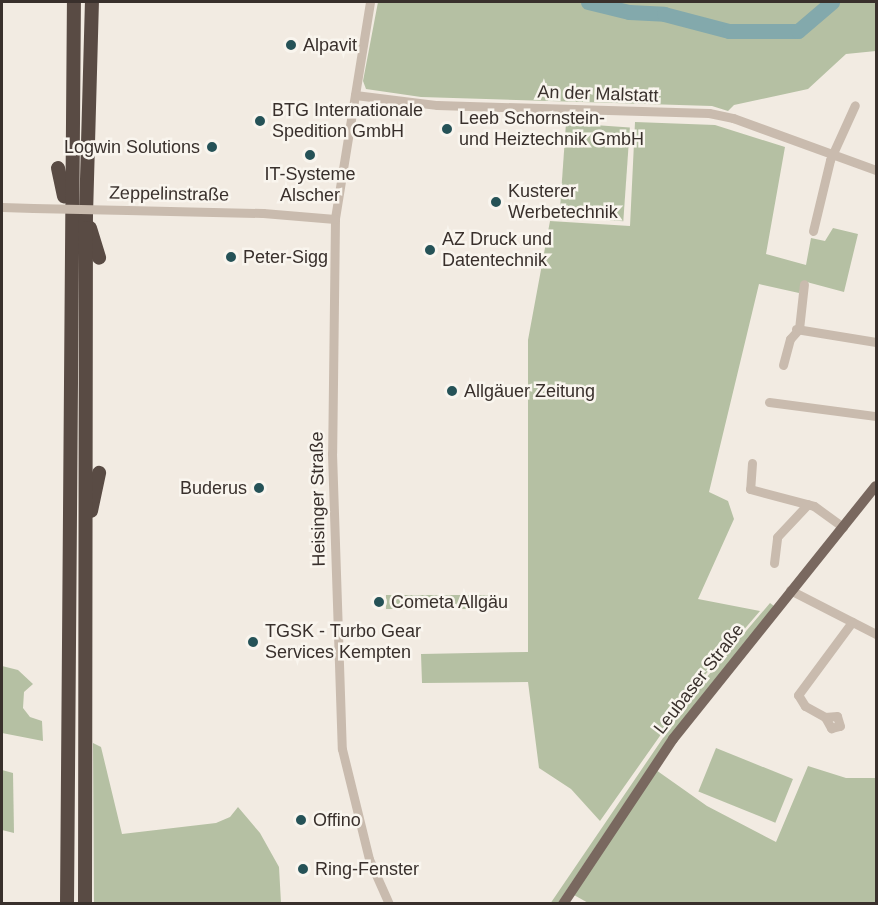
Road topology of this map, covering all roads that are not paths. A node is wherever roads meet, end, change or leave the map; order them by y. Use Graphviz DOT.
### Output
graph roads {
  1 [pos="74,2"];
  2 [pos="92,2"];
  3 [pos="370,2"];
  4 [pos="356,91"];
  5 [pos="855,105"];
  6 [pos="832,156"];
  7 [pos="58,168"];
  8 [pos="876,170"];
  9 [pos="2,207"];
  10 [pos="86,215"];
  11 [pos="335,219"];
  12 [pos="813,231"];
  13 [pos="69,258"];
  14 [pos="99,258"];
  15 [pos="804,284"];
  16 [pos="797,329"];
  17 [pos="876,342"];
  18 [pos="783,365"];
  19 [pos="769,402"];
  20 [pos="876,416"];
  21 [pos="752,463"];
  22 [pos="99,472"];
  23 [pos="876,486"];
  24 [pos="808,504"];
  25 [pos="843,526"];
  26 [pos="84,539"];
  27 [pos="774,563"];
  28 [pos="790,590"];
  29 [pos="852,622"];
  30 [pos="876,634"];
  31 [pos="825,717"];
  32 [pos="566,900"];
  33 [pos="67,903"];
  34 [pos="84,903"];
  35 [pos="389,903"];
  1 -- 13 [label="highway"];
  2 -- 10 [label="highway"];
  3 -- 4 [label="street, Heisinger Straße"];
  4 -- 6 [label="street, An der Malstatt"];
  4 -- 11 [label="street, Heisinger Straße"];
  5 -- 6 [label="street"];
  6 -- 8 [label="street, An der Malstatt"];
  6 -- 12 [label="street"];
  7 -- 13 [label="highway"];
  9 -- 11 [label="street, Zeppelinstraße, bridge"];
  10 -- 14 [label="highway"];
  10 -- 26 [label="highway"];
  11 -- 35 [label="street, Heisinger Straße"];
  13 -- 33 [label="highway"];
  15 -- 16 [label="street"];
  16 -- 17 [label="street"];
  16 -- 18 [label="street"];
  19 -- 20 [label="street"];
  21 -- 24 [label="street"];
  22 -- 26 [label="highway"];
  23 -- 25 [label="main road, Leubaser Straße"];
  24 -- 25 [label="street"];
  24 -- 27 [label="street"];
  25 -- 28 [label="main road, Leubaser Straße"];
  26 -- 34 [label="highway"];
  28 -- 29 [label="street"];
  28 -- 32 [label="main road, Leubaser Straße"];
  29 -- 30 [label="street"];
  29 -- 31 [label="street"];
}
